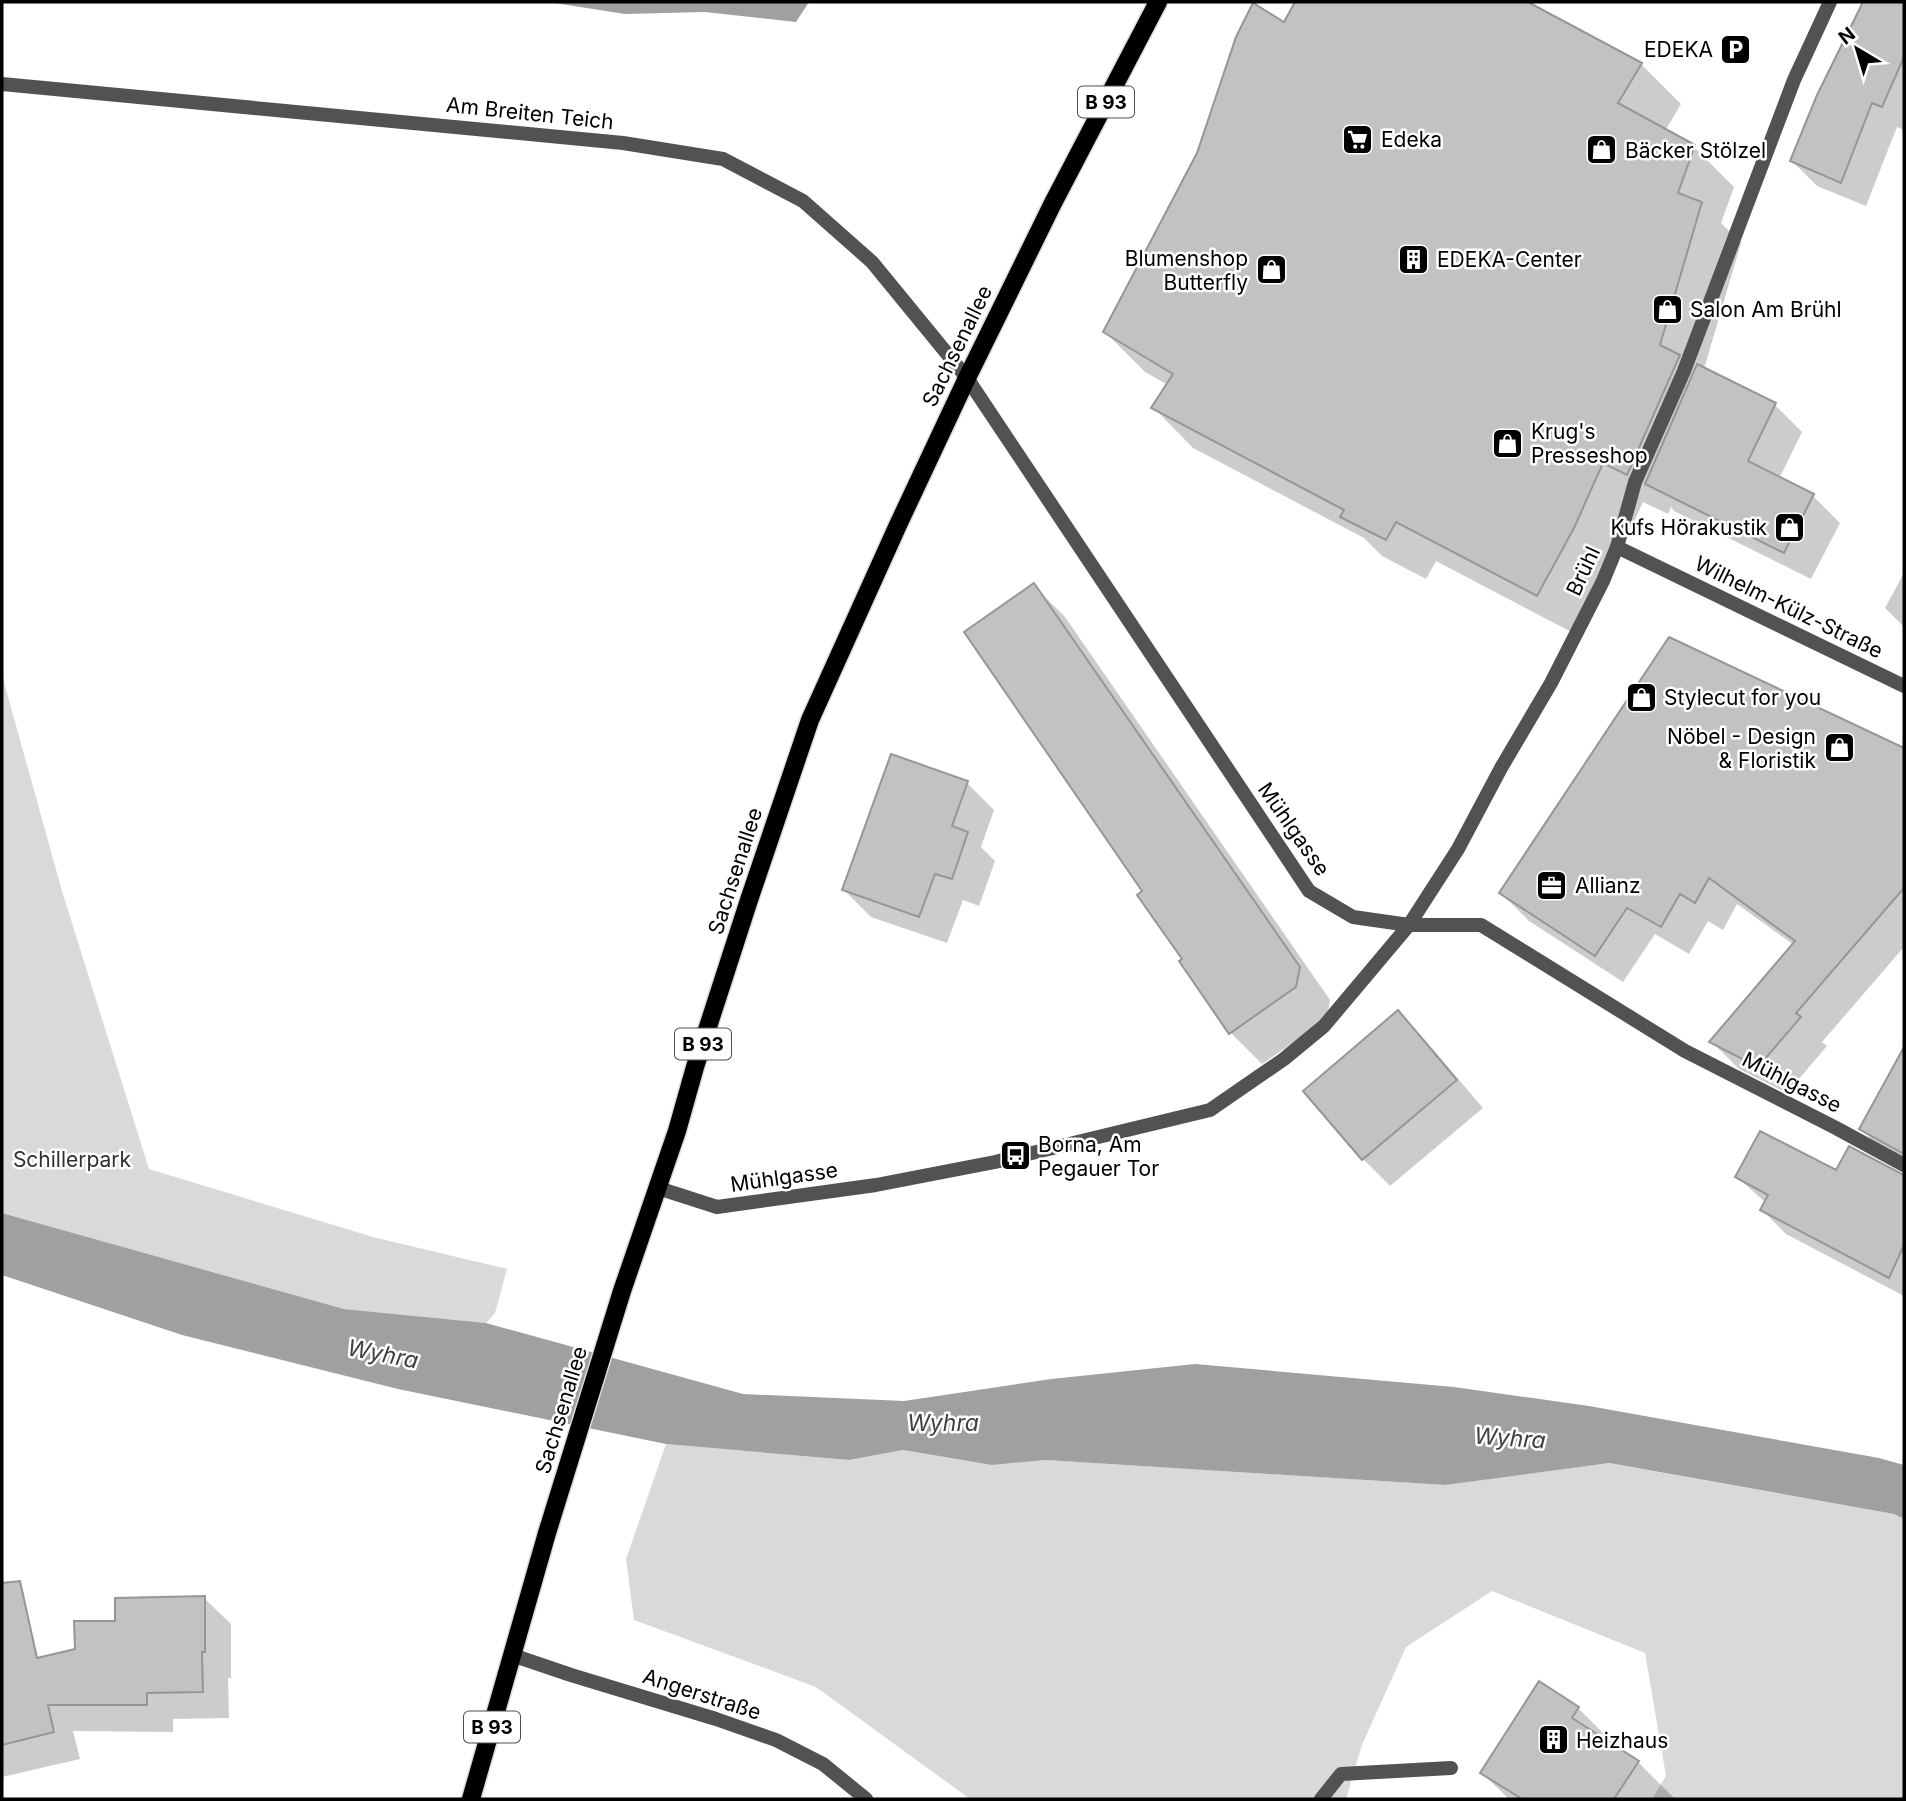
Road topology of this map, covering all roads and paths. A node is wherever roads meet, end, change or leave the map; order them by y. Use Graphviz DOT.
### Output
graph roads {
  1 [pos="1158,2"];
  2 [pos="1830,2"];
  3 [pos="2,84"];
  4 [pos="967,378"];
  5 [pos="1617,547"];
  6 [pos="1904,686"];
  7 [pos="1409,925"];
  8 [pos="1284,1059"];
  9 [pos="1904,1165"];
  10 [pos="658,1188"];
  11 [pos="512,1655"];
  12 [pos="1451,1768"];
  13 [pos="471,1799"];
  14 [pos="866,1799"];
  15 [pos="1321,1799"];
  1 -- 4 [label="main road, Sachsenallee / B 93"];
  2 -- 5 [label="street, Brühl"];
  3 -- 4 [label="street, Am Breiten Teich"];
  4 -- 7 [label="street, Mühlgasse"];
  4 -- 10 [label="main road, Sachsenallee / B 93"];
  5 -- 6 [label="street, Wilhelm-Külz-Straße"];
  5 -- 7 [label="street, Brühl"];
  7 -- 8 [label="street, Brühl"];
  7 -- 9 [label="street, Mühlgasse"];
  8 -- 10 [label="street, Mühlgasse"];
  10 -- 11 [label="main road, Sachsenallee / B 93"];
  11 -- 13 [label="main road, Sachsenallee / B 93"];
  11 -- 14 [label="street, Angerstraße"];
  12 -- 15 [label="street"];
}
